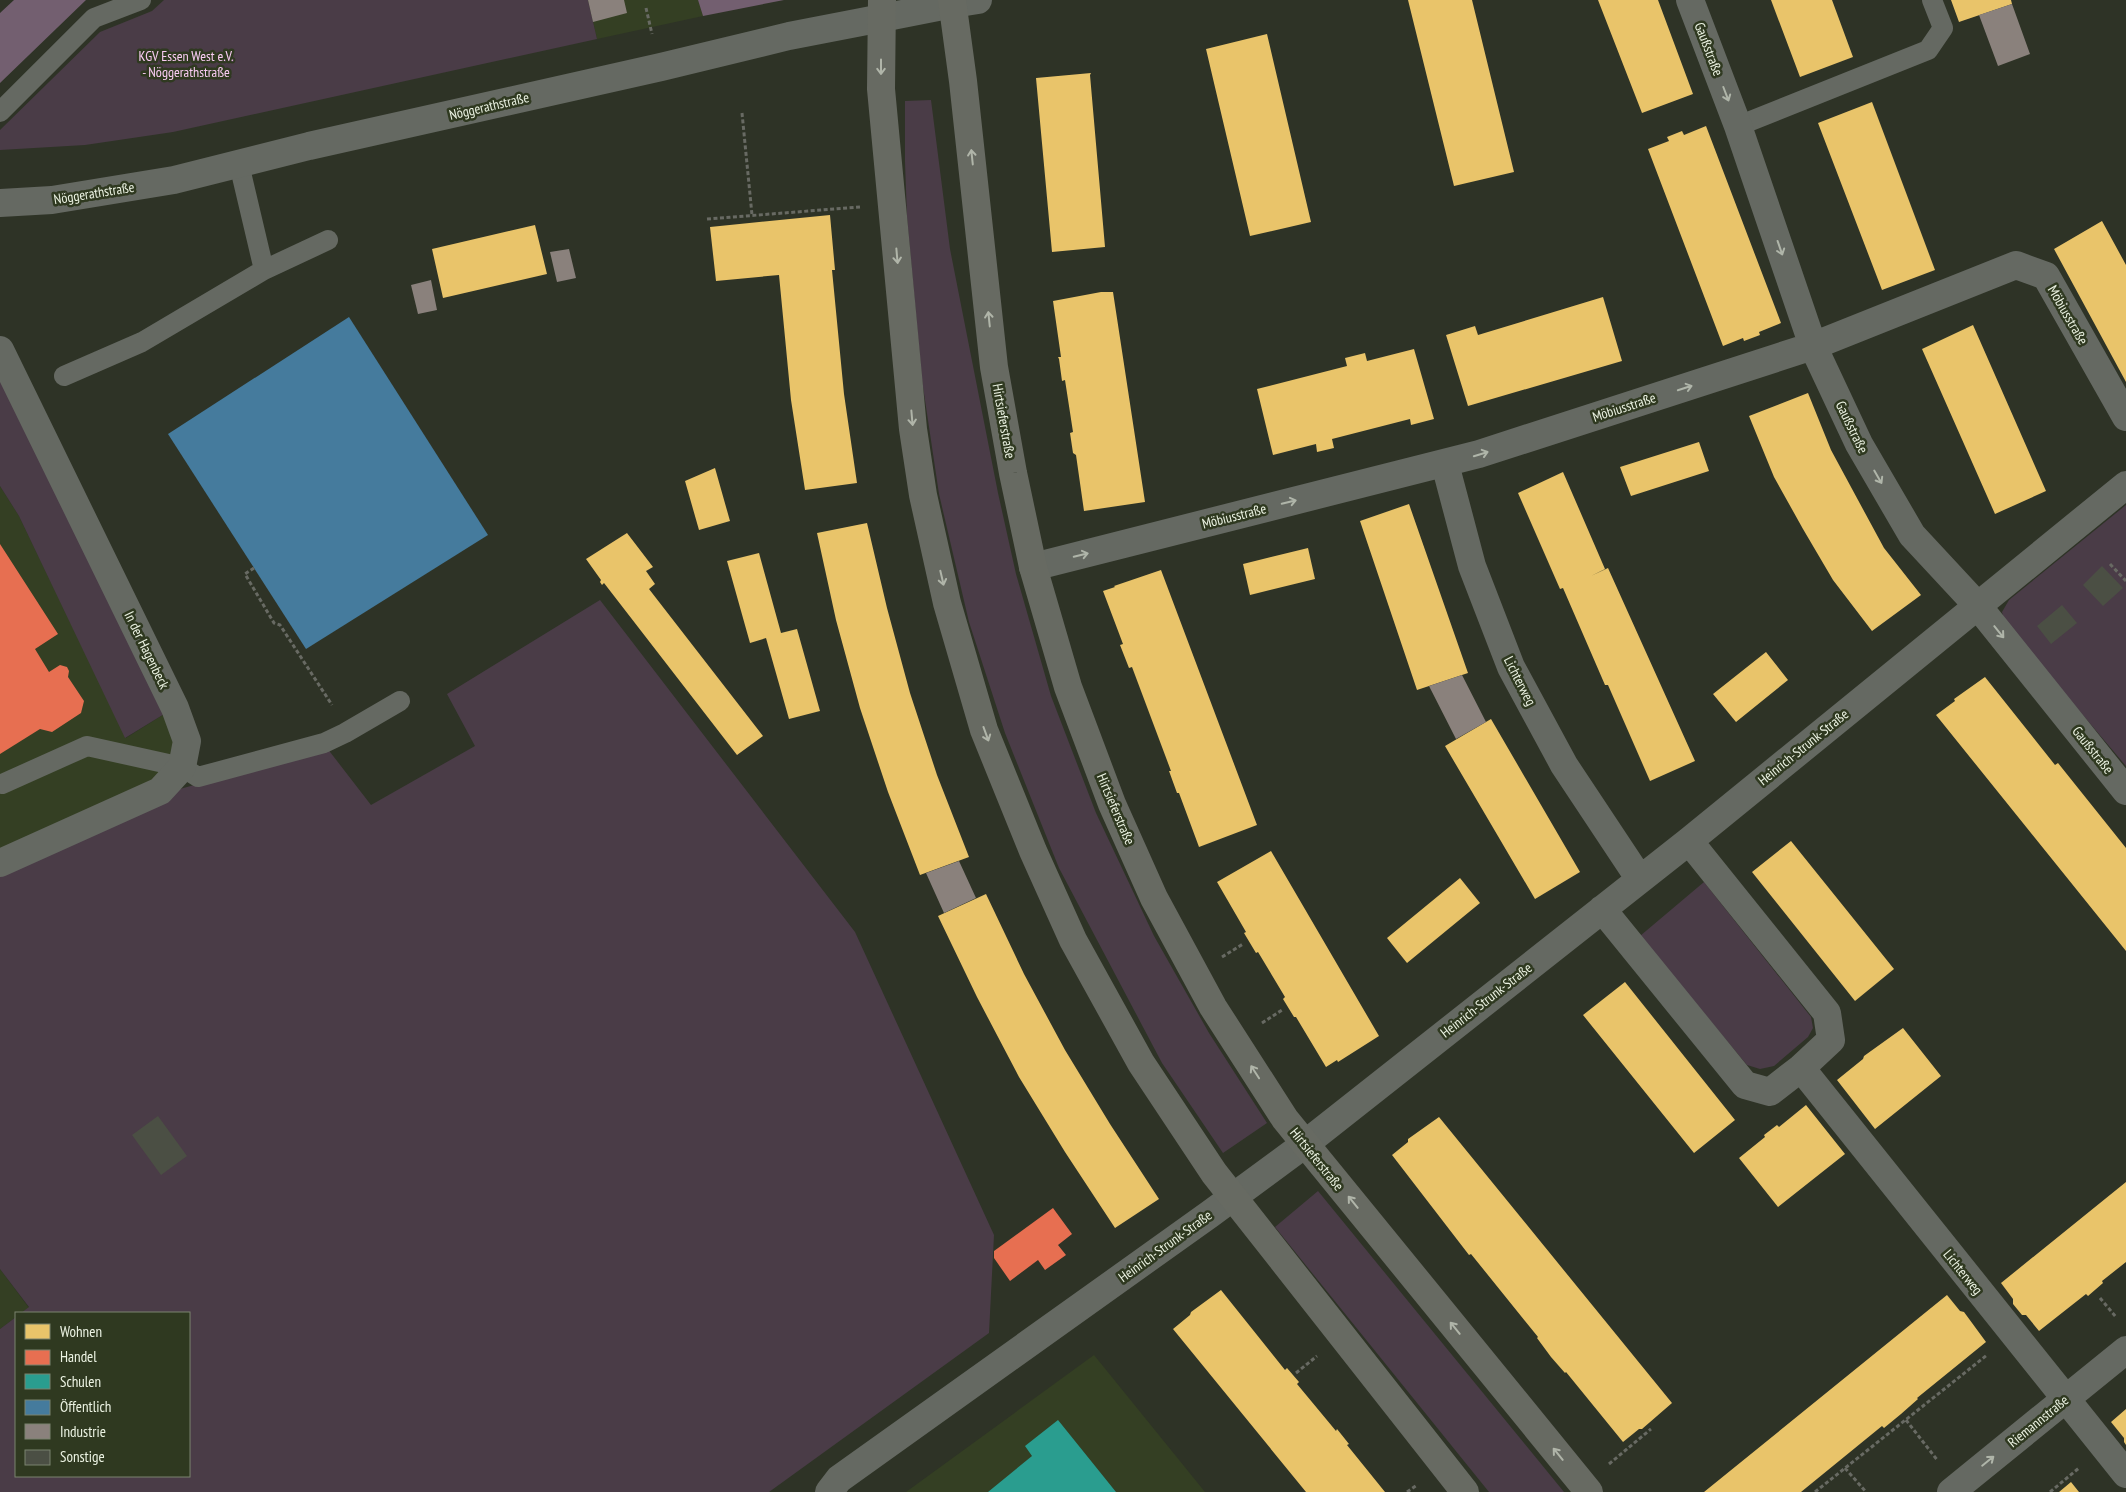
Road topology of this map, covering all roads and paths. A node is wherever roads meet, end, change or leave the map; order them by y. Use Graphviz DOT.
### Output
graph roads {
  1 [pos="141,0"];
  2 [pos="1690,0"];
  3 [pos="1932,0"];
  4 [pos="961,1"];
  5 [pos="646,8"];
  6 [pos="882,9"];
  7 [pos="651,30"];
  8 [pos="0,112"];
  9 [pos="742,114"];
  10 [pos="1738,126"];
  11 [pos="239,164"];
  12 [pos="0,203"];
  13 [pos="860,207"];
  14 [pos="752,215"];
  15 [pos="707,219"];
  16 [pos="328,240"];
  17 [pos="264,270"];
  18 [pos="1813,346"];
  19 [pos="0,350"];
  20 [pos="64,376"];
  21 [pos="2126,417"];
  22 [pos="1445,464"];
  23 [pos="2126,485"];
  24 [pos="2110,564"];
  25 [pos="1033,567"];
  26 [pos="254,568"];
  27 [pos="2126,581"];
  28 [pos="1977,605"];
  29 [pos="400,701"];
  30 [pos="351,730"];
  31 [pos="182,767"];
  32 [pos="2,784"];
  33 [pos="2126,791"];
  34 [pos="1689,841"];
  35 [pos="0,863"];
  36 [pos="1640,878"];
  37 [pos="1602,909"];
  38 [pos="1801,1068"];
  39 [pos="1305,1144"];
  40 [pos="1233,1196"];
  41 [pos="2100,1298"];
  42 [pos="2121,1323"];
  43 [pos="2013,1335"];
  44 [pos="2126,1350"];
  45 [pos="1320,1353"];
  46 [pos="1296,1373"];
  47 [pos="2066,1399"];
  48 [pos="1906,1420"];
  49 [pos="1652,1429"];
  50 [pos="1846,1468"];
  51 [pos="2126,1474"];
  52 [pos="1947,1479"];
  53 [pos="1586,1488"];
  54 [pos="830,1492"];
  55 [pos="1465,1492"];
  56 [pos="1815,1492"];
  57 [pos="1866,1492"];
  1 -- 8 [label="lane"];
  2 -- 10 [label="street, Gaußstraße, one-way"];
  3 -- 10 [label="lane"];
  4 -- 6 [label="street, Nöggerathstraße"];
  25 -- 4 [label="main road, Hirtsieferstraße, one-way"];
  5 -- 7 [label="path"];
  6 -- 11 [label="street, Nöggerathstraße"];
  6 -- 40 [label="main road, one-way"];
  9 -- 14 [label="path"];
  10 -- 18 [label="street, Gaußstraße, one-way"];
  11 -- 12 [label="street, Nöggerathstraße"];
  11 -- 17 [label="lane"];
  13 -- 14 [label="path"];
  14 -- 15 [label="path"];
  16 -- 17 [label="lane"];
  17 -- 20 [label="lane"];
  18 -- 21 [label="street, Möbiusstraße"];
  22 -- 18 [label="street, Möbiusstraße, one-way"];
  18 -- 28 [label="street, Gaußstraße, one-way"];
  19 -- 31 [label="street, In der Hagenbeck"];
  25 -- 22 [label="street, Möbiusstraße, one-way"];
  22 -- 36 [label="street, Lichterweg"];
  23 -- 28 [label="street, Heinrich-Strunk-Straße"];
  24 -- 27 [label="path"];
  39 -- 25 [label="main road, Hirtsieferstraße, one-way"];
  26 -- 30 [label="path"];
  28 -- 33 [label="street, Gaußstraße, one-way"];
  28 -- 34 [label="street, Heinrich-Strunk-Straße"];
  29 -- 30 [label="lane"];
  30 -- 31 [label="lane"];
  31 -- 32 [label="lane"];
  31 -- 35 [label="street"];
  34 -- 36 [label="street, Heinrich-Strunk-Straße"];
  34 -- 38 [label="street"];
  36 -- 37 [label="street, Heinrich-Strunk-Straße"];
  37 -- 38 [label="street"];
  37 -- 39 [label="street, Heinrich-Strunk-Straße"];
  38 -- 43 [label="street, Lichterweg"];
  39 -- 40 [label="street, Heinrich-Strunk-Straße"];
  53 -- 39 [label="main road, Hirtsieferstraße, one-way"];
  40 -- 54 [label="street, Heinrich-Strunk-Straße"];
  40 -- 55 [label="main road"];
  41 -- 42 [label="path"];
  43 -- 47 [label="street, Lichterweg"];
  43 -- 48 [label="path"];
  44 -- 47 [label="street, Riemannstraße"];
  45 -- 46 [label="path"];
  47 -- 51 [label="street, Lichterweg"];
  52 -- 47 [label="street, Riemannstraße, one-way"];
  48 -- 50 [label="path"];
  48 -- 52 [label="path"];
  49 -- 53 [label="path"];
  50 -- 56 [label="path"];
  50 -- 57 [label="path"];
}
